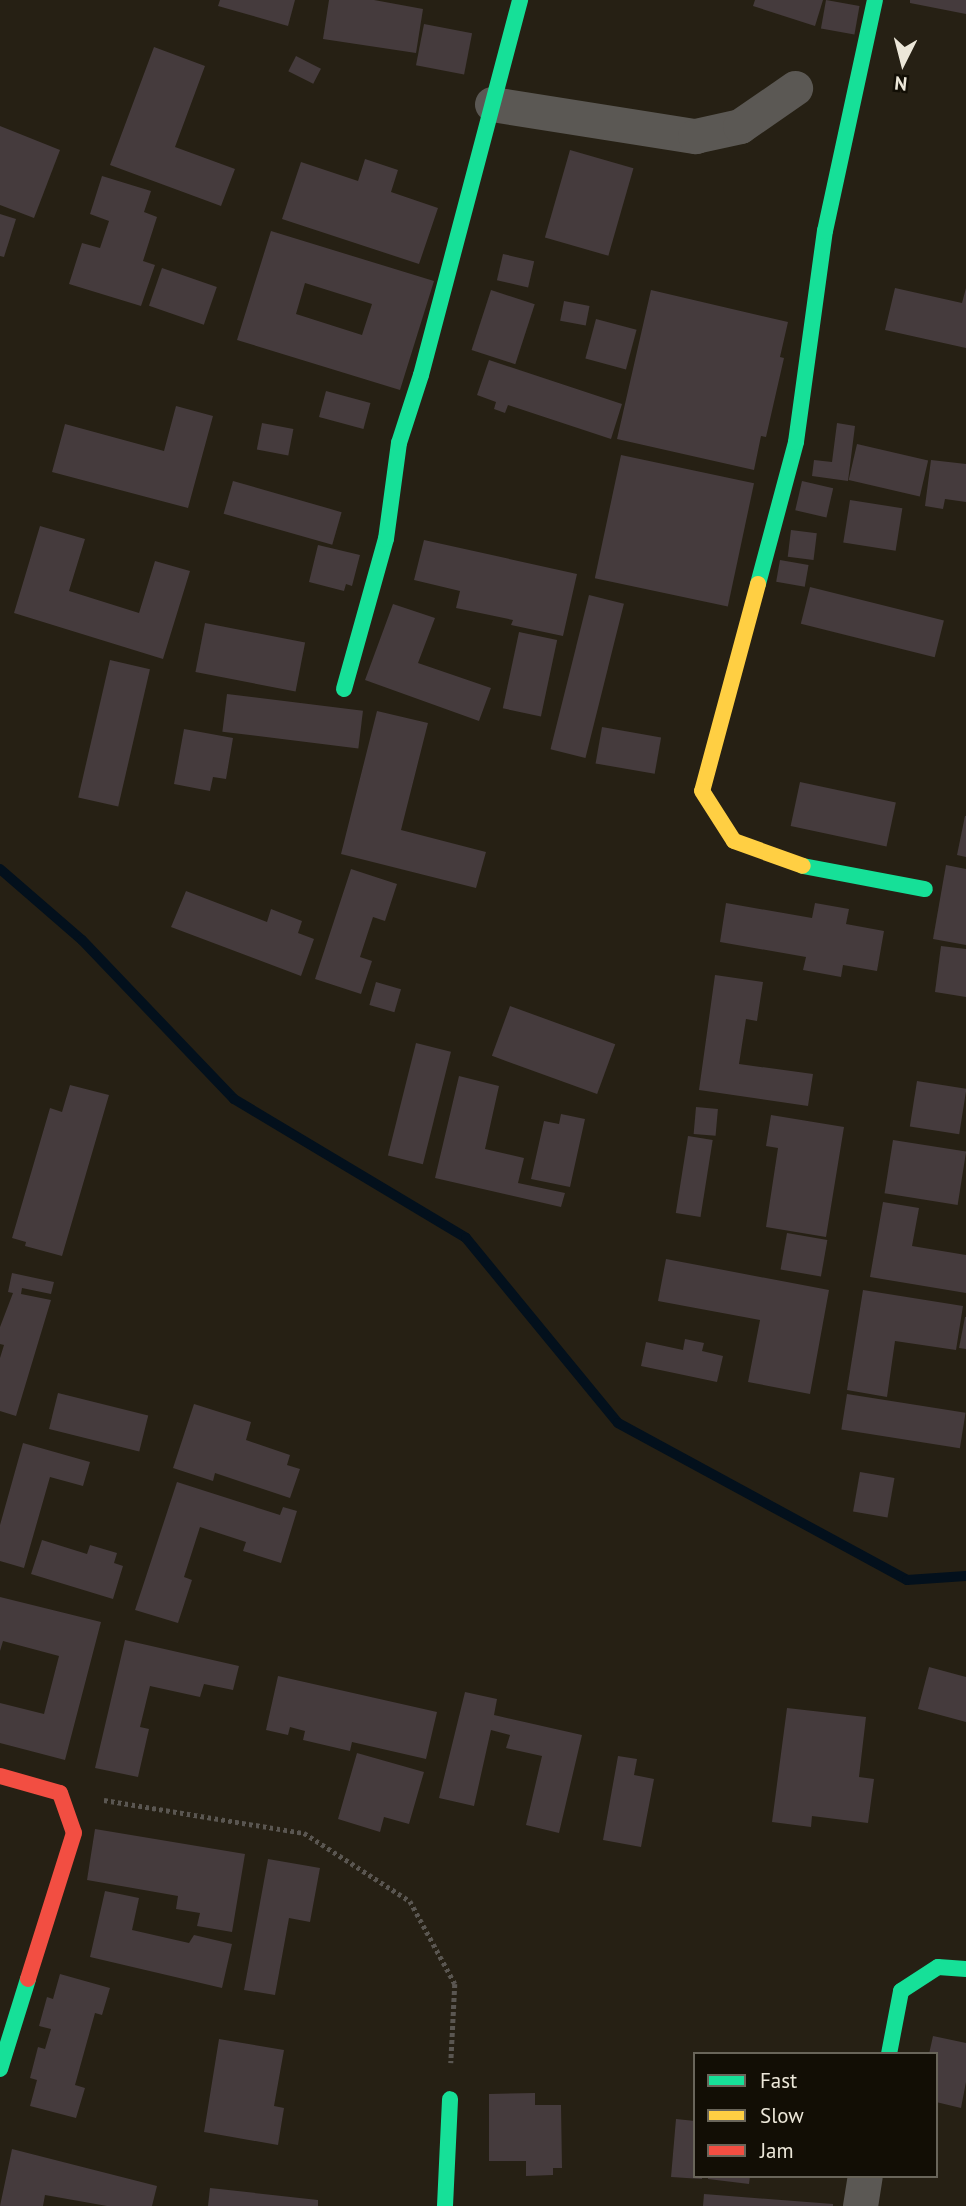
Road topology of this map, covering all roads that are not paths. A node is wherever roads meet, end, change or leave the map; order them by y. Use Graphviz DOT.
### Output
graph roads {
  1 [pos="520,0"];
  2 [pos="875,0"];
  3 [pos="795,88"];
  4 [pos="492,104"];
  5 [pos="344,689"];
  6 [pos="925,889"];
  7 [pos="0,1776"];
  8 [pos="966,1969"];
  9 [pos="889,2052"];
  10 [pos="0,2069"];
  11 [pos="450,2099"];
  12 [pos="865,2178"];
  13 [pos="444,2206"];
  14 [pos="860,2206"];
  1 -- 4 [label="street"];
  2 -- 6 [label="street"];
  3 -- 4 [label="street"];
  4 -- 5 [label="street"];
  7 -- 10 [label="street"];
  8 -- 9 [label="street"];
  11 -- 13 [label="street"];
  12 -- 14 [label="street"];
}
